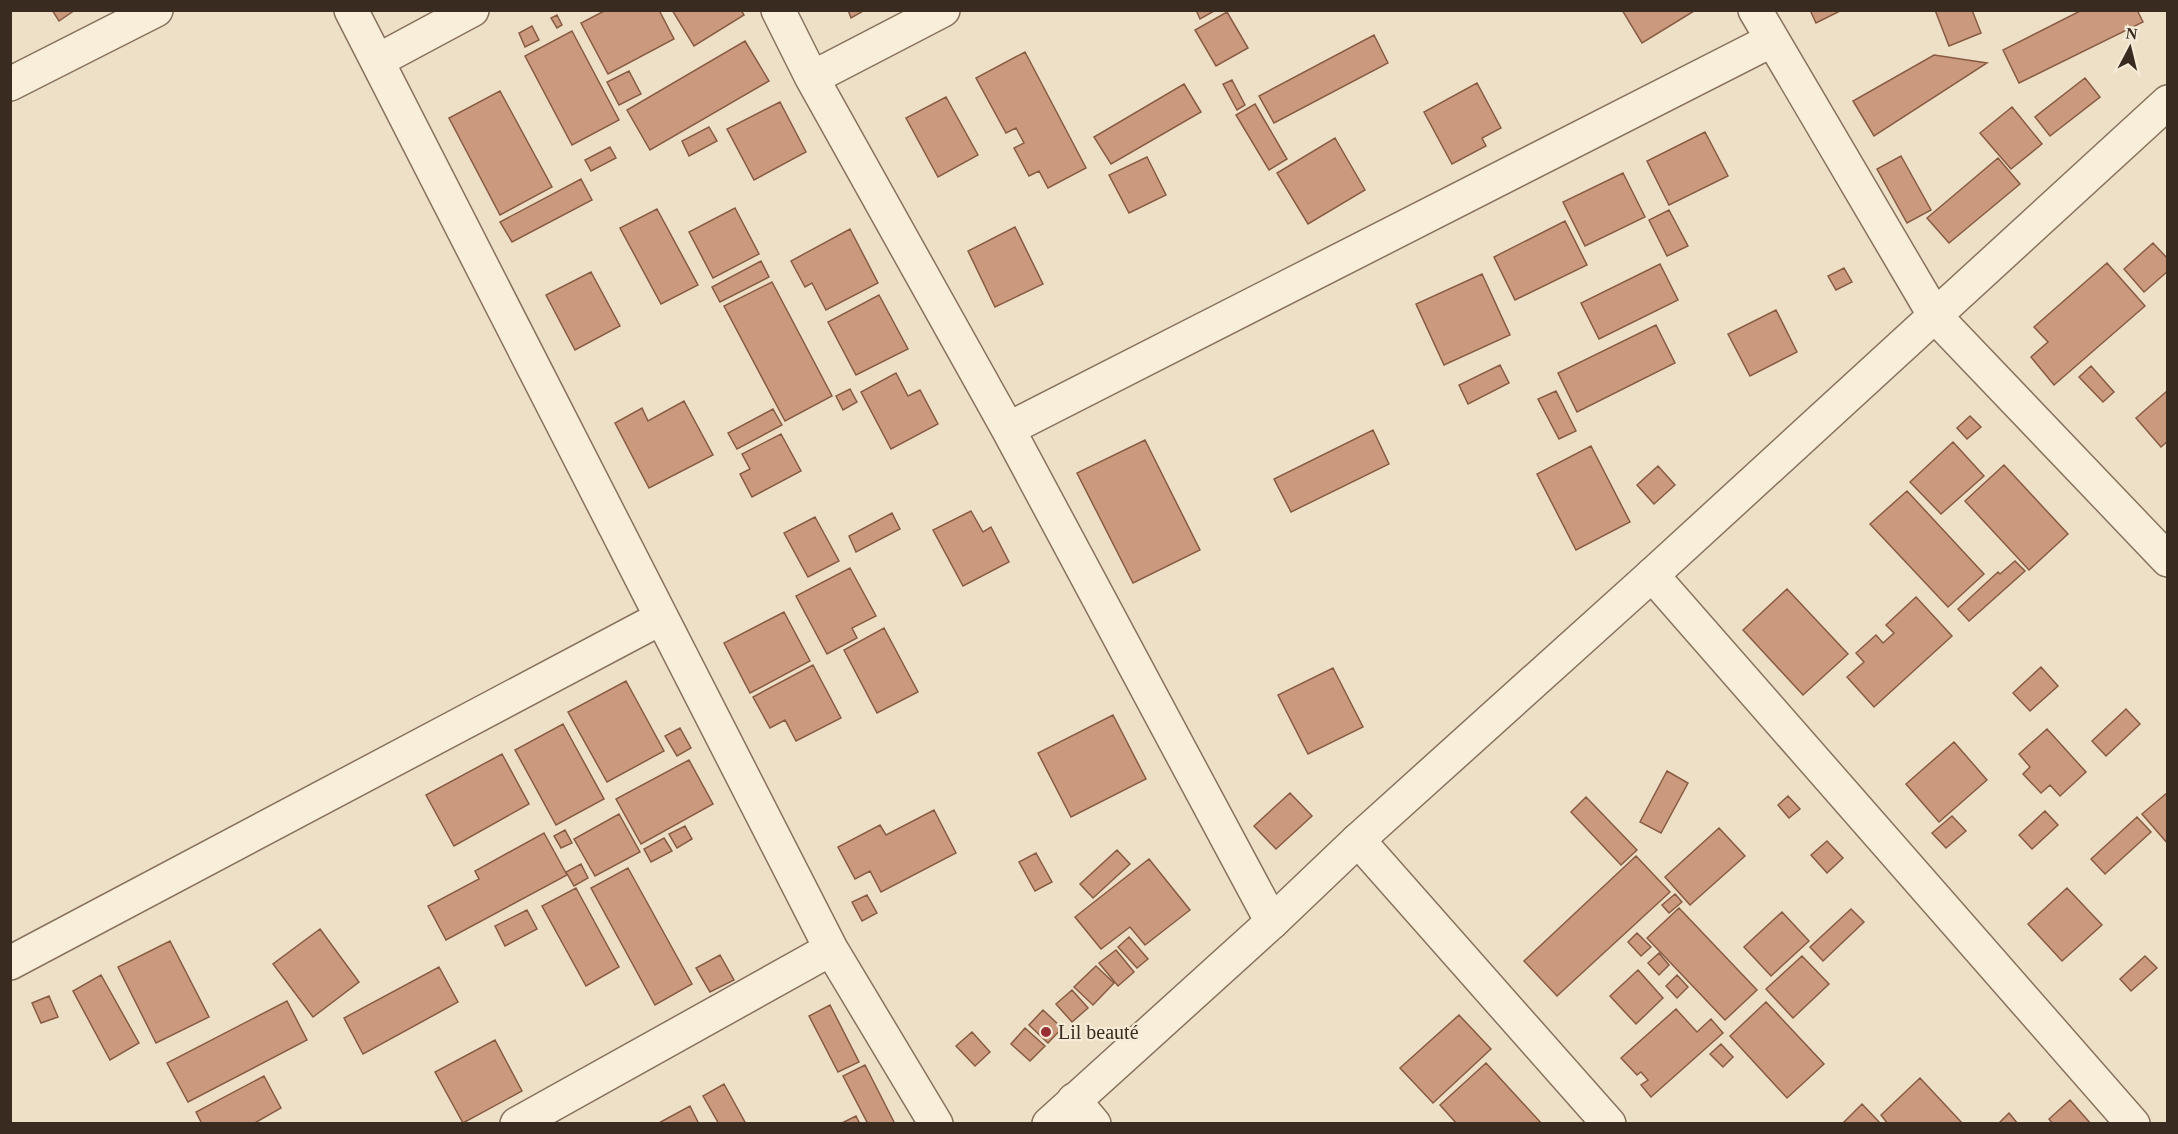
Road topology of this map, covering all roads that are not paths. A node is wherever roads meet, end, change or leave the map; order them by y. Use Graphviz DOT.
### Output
graph roads {
  1 [pos="156,10"];
  2 [pos="351,10"];
  3 [pos="472,10"];
  4 [pos="778,10"];
  5 [pos="943,10"];
  6 [pos="1755,10"];
  7 [pos="1772,40"];
  8 [pos="377,61"];
  9 [pos="812,78"];
  10 [pos="10,84"];
  11 [pos="2168,102"];
  12 [pos="1935,316"];
  13 [pos="1008,429"];
  14 [pos="2168,560"];
  15 [pos="1652,575"];
  16 [pos="661,618"];
  17 [pos="1358,840"];
  18 [pos="1272,922"];
  19 [pos="831,949"];
  20 [pos="10,963"];
  21 [pos="1084,1112"];
  22 [pos="517,1124"];
  23 [pos="936,1124"];
  24 [pos="1049,1124"];
  25 [pos="1609,1124"];
  26 [pos="2133,1124"];
  1 -- 10 [label="street"];
  2 -- 8 [label="street"];
  3 -- 8 [label="street"];
  4 -- 9 [label="street"];
  5 -- 9 [label="street"];
  6 -- 7 [label="street"];
  7 -- 12 [label="street"];
  7 -- 13 [label="street"];
  8 -- 16 [label="street"];
  9 -- 13 [label="street"];
  11 -- 12 [label="street"];
  12 -- 14 [label="street"];
  12 -- 15 [label="street"];
  13 -- 18 [label="street"];
  15 -- 17 [label="street"];
  15 -- 26 [label="street"];
  16 -- 19 [label="street"];
  16 -- 20 [label="street"];
  17 -- 18 [label="street"];
  17 -- 25 [label="street"];
  18 -- 21 [label="street"];
  19 -- 22 [label="street"];
  19 -- 23 [label="street"];
  21 -- 24 [label="street"];
}
